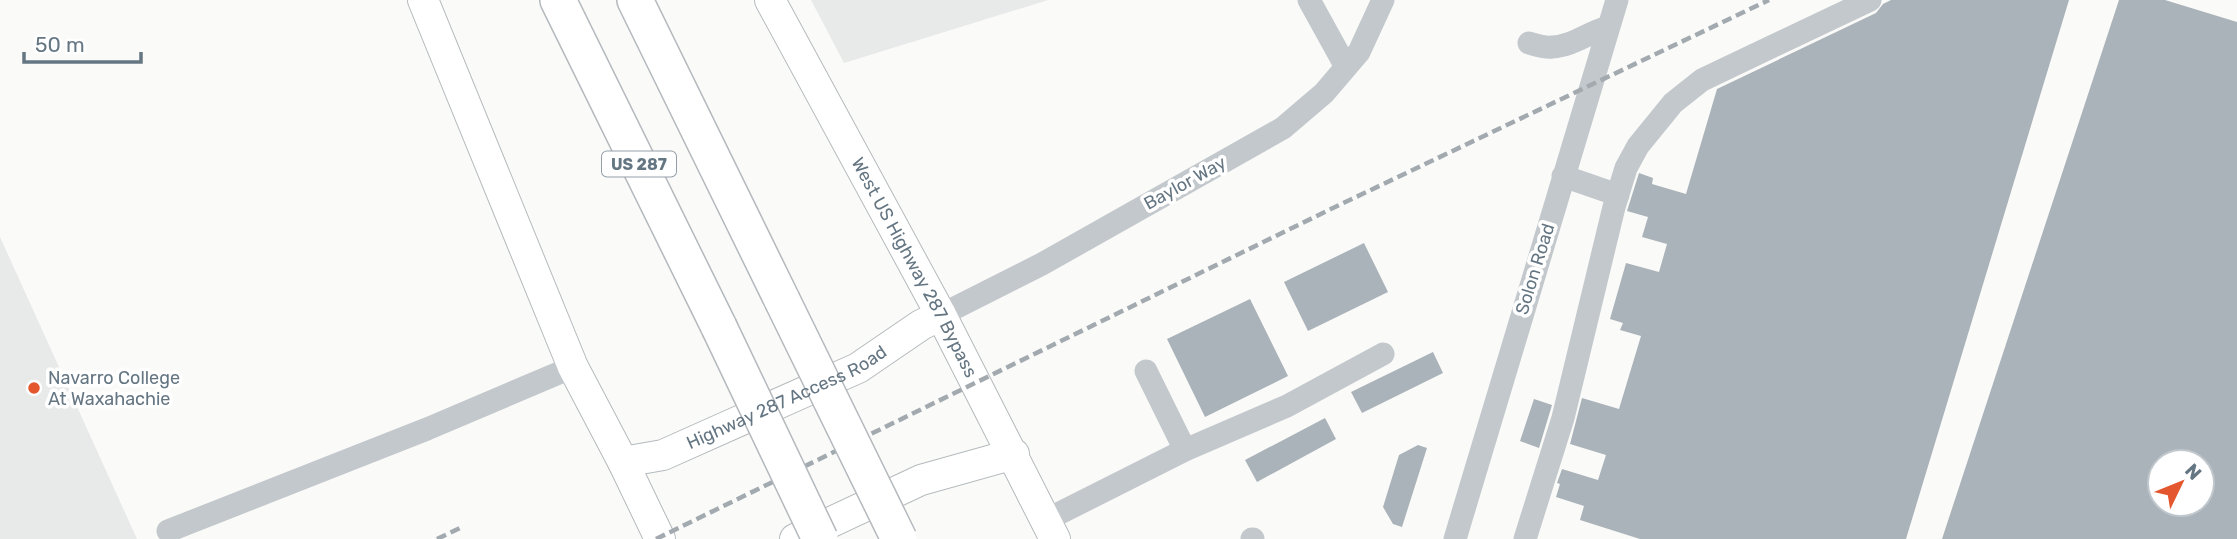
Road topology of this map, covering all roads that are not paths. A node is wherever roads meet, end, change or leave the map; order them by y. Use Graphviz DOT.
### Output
graph roads {
  1 [pos="423,0"];
  2 [pos="558,0"];
  3 [pos="770,0"];
  4 [pos="1309,0"];
  5 [pos="1383,0"];
  6 [pos="1617,0"];
  7 [pos="1870,0"];
  8 [pos="644,9"];
  9 [pos="1608,27"];
  10 [pos="1529,43"];
  11 [pos="1346,67"];
  12 [pos="1563,176"];
  13 [pos="1618,195"];
  14 [pos="942,315"];
  15 [pos="1383,354"];
  16 [pos="573,367"];
  17 [pos="1146,371"];
  18 [pos="1185,450"];
  19 [pos="1014,454"];
  20 [pos="624,462"];
  21 [pos="1051,530"];
  22 [pos="168,531"];
  23 [pos="660,539"];
  24 [pos="795,539"];
  25 [pos="820,539"];
  26 [pos="899,539"];
  27 [pos="1455,539"];
  28 [pos="1525,539"];
  1 -- 16 [label="main road"];
  2 -- 25 [label="highway, US 287, bridge"];
  3 -- 14 [label="main road, West US Highway 287 Bypass"];
  4 -- 11 [label="street"];
  5 -- 11 [label="street, Baylor Way"];
  6 -- 9 [label="street, Solon Road"];
  7 -- 13 [label="street"];
  8 -- 26 [label="highway, bridge"];
  9 -- 10 [label="street"];
  9 -- 12 [label="street, Solon Road"];
  11 -- 14 [label="street, Baylor Way"];
  12 -- 13 [label="street"];
  12 -- 27 [label="street, Solon Road"];
  13 -- 28 [label="street"];
  14 -- 19 [label="main road, West US Highway 287 Bypass"];
  14 -- 20 [label="main road, Highway 287 Access Road"];
  15 -- 18 [label="street"];
  16 -- 20 [label="main road"];
  16 -- 22 [label="street"];
  17 -- 18 [label="street"];
  18 -- 21 [label="street"];
  19 -- 21 [label="main road, West US Highway 287 Bypass"];
  19 -- 24 [label="main road"];
  20 -- 23 [label="main road"];
}
